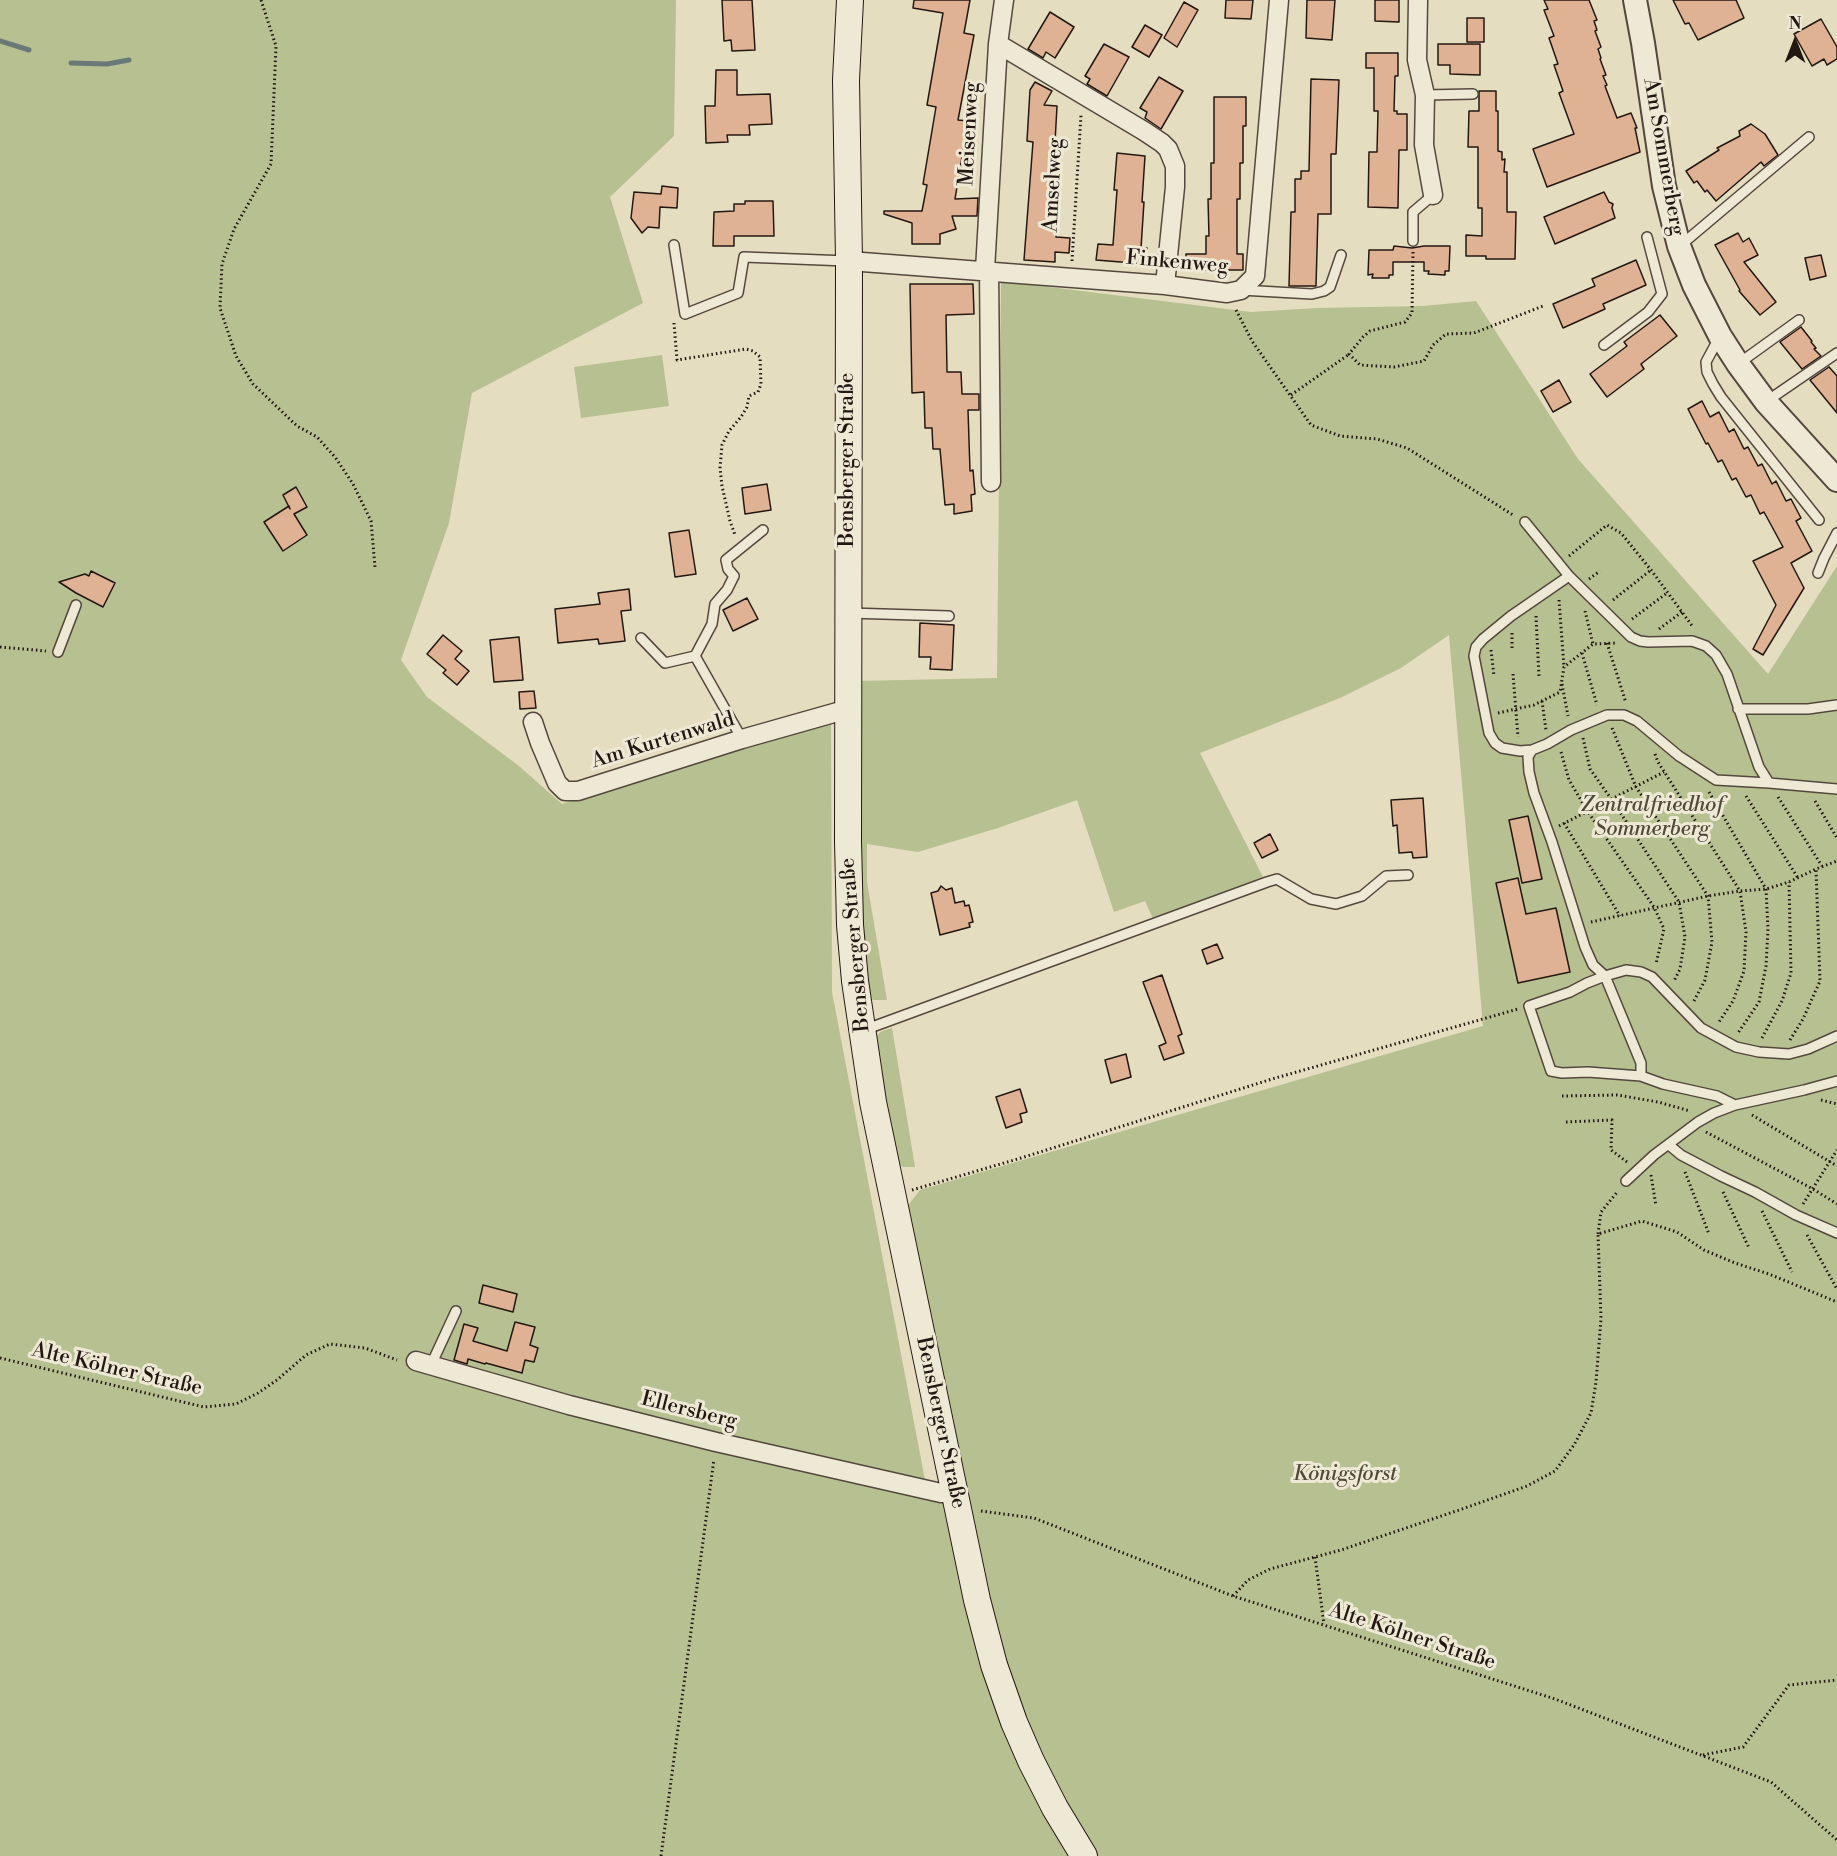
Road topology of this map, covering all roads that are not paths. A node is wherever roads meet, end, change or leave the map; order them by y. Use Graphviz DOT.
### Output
graph roads {
  1 [pos="850,0"];
  2 [pos="1004,0"];
  3 [pos="1279,0"];
  4 [pos="1418,0"];
  5 [pos="1635,0"];
  6 [pos="998,44"];
  7 [pos="1473,94"];
  8 [pos="1425,95"];
  9 [pos="1809,137"];
  10 [pos="1433,195"];
  11 [pos="1647,237"];
  12 [pos="1413,241"];
  13 [pos="674,245"];
  14 [pos="1679,246"];
  15 [pos="1341,255"];
  16 [pos="849,261"];
  17 [pos="987,270"];
  18 [pos="1165,285"];
  19 [pos="1234,291"];
  20 [pos="1798,320"];
  21 [pos="1720,336"];
  22 [pos="1604,345"];
  23 [pos="1837,353"];
  24 [pos="1738,364"];
  25 [pos="1766,402"];
  26 [pos="1835,474"];
  27 [pos="991,482"];
  28 [pos="1819,520"];
  29 [pos="1525,522"];
  30 [pos="763,530"];
  31 [pos="1837,533"];
  32 [pos="1818,573"];
  33 [pos="1569,576"];
  34 [pos="76,605"];
  35 [pos="848,613"];
  36 [pos="949,616"];
  37 [pos="640,638"];
  38 [pos="58,652"];
  39 [pos="695,656"];
  40 [pos="1837,705"];
  41 [pos="848,709"];
  42 [pos="1738,709"];
  43 [pos="533,722"];
  44 [pos="742,739"];
  45 [pos="1532,750"];
  46 [pos="1769,783"];
  47 [pos="1837,789"];
  48 [pos="1408,875"];
  49 [pos="1605,976"];
  50 [pos="862,1031"];
  51 [pos="1837,1036"];
  52 [pos="1641,1076"];
  53 [pos="1837,1081"];
  54 [pos="1735,1105"];
  55 [pos="1673,1148"];
  56 [pos="1626,1181"];
  57 [pos="1837,1233"];
  58 [pos="456,1311"];
  59 [pos="424,1363"];
  60 [pos="956,1500"];
  61 [pos="1084,1856"];
  1 -- 16 [label="main road, Bensberger Straße"];
  2 -- 6 [label="street, Meisenweg"];
  3 -- 19 [label="street, Finkenweg"];
  4 -- 8 [label="street"];
  5 -- 14 [label="street, Am Sommerberg"];
  6 -- 17 [label="street, Meisenweg"];
  6 -- 18 [label="street"];
  7 -- 8 [label="lane"];
  8 -- 10 [label="street"];
  9 -- 14 [label="lane"];
  10 -- 12 [label="lane"];
  11 -- 22 [label="lane"];
  13 -- 16 [label="lane"];
  14 -- 21 [label="street, Am Sommerberg"];
  15 -- 19 [label="lane"];
  16 -- 17 [label="street, Finkenweg"];
  16 -- 35 [label="main road, Bensberger Straße"];
  17 -- 18 [label="street, Finkenweg"];
  17 -- 27 [label="street"];
  18 -- 19 [label="street, Finkenweg"];
  20 -- 24 [label="lane"];
  21 -- 24 [label="street, Am Sommerberg"];
  21 -- 28 [label="lane"];
  23 -- 25 [label="lane"];
  24 -- 25 [label="street, Am Sommerberg"];
  25 -- 26 [label="street, Am Sommerberg"];
  29 -- 33 [label="lane"];
  30 -- 39 [label="lane"];
  31 -- 32 [label="lane"];
  33 -- 42 [label="lane"];
  33 -- 45 [label="lane"];
  34 -- 38 [label="lane"];
  35 -- 36 [label="lane"];
  35 -- 41 [label="main road, Bensberger Straße"];
  37 -- 39 [label="lane"];
  39 -- 44 [label="lane"];
  40 -- 42 [label="lane"];
  41 -- 44 [label="street, Am Kurtenwald"];
  41 -- 50 [label="main road, Bensberger Straße"];
  42 -- 46 [label="lane"];
  43 -- 44 [label="street, Am Kurtenwald"];
  45 -- 46 [label="lane"];
  45 -- 49 [label="lane"];
  46 -- 47 [label="lane"];
  48 -- 50 [label="lane"];
  49 -- 51 [label="lane"];
  49 -- 52 [label="lane"];
  49 -- 52 [label="lane"];
  50 -- 60 [label="main road, Bensberger Straße"];
  52 -- 54 [label="lane"];
  53 -- 54 [label="lane"];
  54 -- 55 [label="lane"];
  55 -- 56 [label="lane"];
  55 -- 57 [label="lane"];
  58 -- 59 [label="lane"];
  59 -- 60 [label="street, Ellersberg"];
  60 -- 61 [label="main road, Bensberger Straße"];
}
